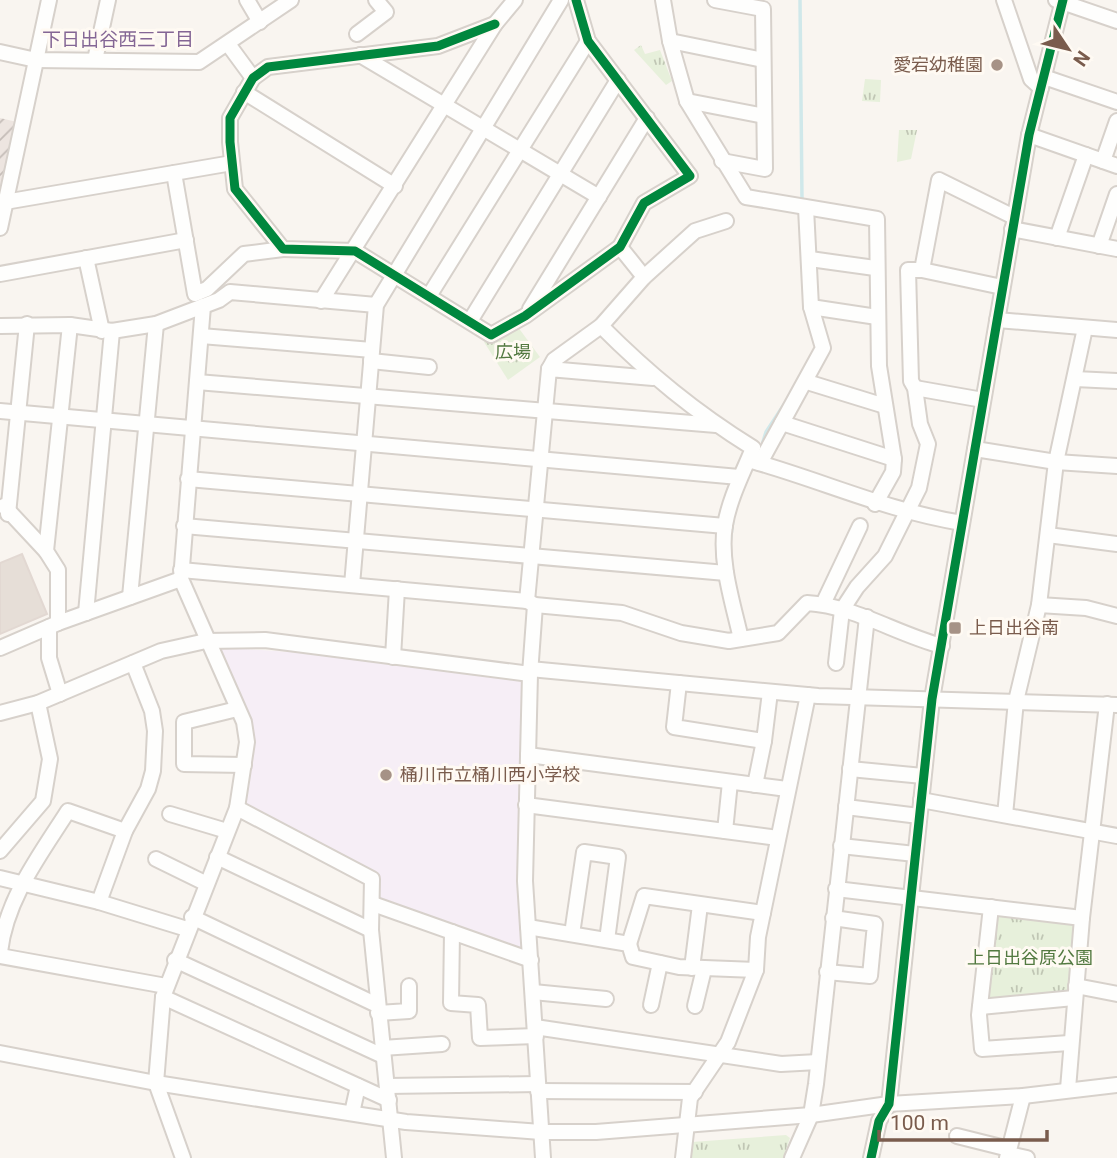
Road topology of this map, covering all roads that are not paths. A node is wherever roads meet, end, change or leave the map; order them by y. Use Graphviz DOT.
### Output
graph roads {
  1 [pos="49,0"];
  2 [pos="108,0"];
  3 [pos="247,0"];
  4 [pos="291,0"];
  5 [pos="376,0"];
  6 [pos="515,0"];
  7 [pos="561,0"];
  8 [pos="576,0"];
  9 [pos="663,0"];
  10 [pos="715,0"];
  11 [pos="1004,0"];
  12 [pos="1060,1"];
  13 [pos="1117,21"];
  14 [pos="260,22"];
  15 [pos="495,24"];
  16 [pos="357,34"];
  17 [pos="588,41"];
  18 [pos="670,41"];
  19 [pos="228,44"];
  20 [pos="0,52"];
  21 [pos="360,55"];
  22 [pos="36,60"];
  23 [pos="95,60"];
  24 [pos="763,60"];
  25 [pos="253,78"];
  26 [pos="618,80"];
  27 [pos="1042,83"];
  28 [pos="244,92"];
  29 [pos="687,101"];
  30 [pos="1117,102"];
  31 [pos="444,105"];
  32 [pos="764,116"];
  33 [pos="647,118"];
  34 [pos="1117,121"];
  35 [pos="483,128"];
  36 [pos="1029,135"];
  37 [pos="519,149"];
  38 [pos="1086,155"];
  39 [pos="722,161"];
  40 [pos="232,163"];
  41 [pos="1110,163"];
  42 [pos="174,173"];
  43 [pos="560,174"];
  44 [pos="395,186"];
  45 [pos="1117,194"];
  46 [pos="599,197"];
  47 [pos="5,202"];
  48 [pos="806,208"];
  49 [pos="726,220"];
  50 [pos="1013,223"];
  51 [pos="0,228"];
  52 [pos="1057,238"];
  53 [pos="186,240"];
  54 [pos="1099,246"];
  55 [pos="620,247"];
  56 [pos="283,249"];
  57 [pos="1117,249"];
  58 [pos="355,251"];
  59 [pos="86,258"];
  60 [pos="810,259"];
  61 [pos="876,268"];
  62 [pos="922,270"];
  63 [pos="0,274"];
  64 [pos="395,275"];
  65 [pos="644,277"];
  66 [pos="1002,287"];
  67 [pos="429,296"];
  68 [pos="321,301"];
  69 [pos="376,305"];
  70 [pos="203,306"];
  71 [pos="811,307"];
  72 [pos="525,316"];
  73 [pos="877,317"];
  74 [pos="997,320"];
  75 [pos="470,321"];
  76 [pos="27,324"];
  77 [pos="156,324"];
  78 [pos="70,325"];
  79 [pos="0,326"];
  80 [pos="601,326"];
  81 [pos="1085,328"];
  82 [pos="1117,330"];
  83 [pos="107,331"];
  84 [pos="201,336"];
  85 [pos="372,355"];
  86 [pos="429,367"];
  87 [pos="549,369"];
  88 [pos="653,378"];
  89 [pos="1075,379"];
  90 [pos="1117,381"];
  91 [pos="197,382"];
  92 [pos="807,382"];
  93 [pos="915,388"];
  94 [pos="368,397"];
  95 [pos="983,400"];
  96 [pos="886,406"];
  97 [pos="0,411"];
  98 [pos="18,413"];
  99 [pos="546,413"];
  100 [pos="61,417"];
  101 [pos="104,421"];
  102 [pos="782,423"];
  103 [pos="147,425"];
  104 [pos="716,425"];
  105 [pos="193,429"];
  106 [pos="364,444"];
  107 [pos="975,449"];
  108 [pos="894,459"];
  109 [pos="541,461"];
  110 [pos="754,461"];
  111 [pos="1056,462"];
  112 [pos="1117,466"];
  113 [pos="740,477"];
  114 [pos="188,479"];
  115 [pos="360,494"];
  116 [pos="0,499"];
  117 [pos="875,504"];
  118 [pos="536,510"];
  119 [pos="908,513"];
  120 [pos="8,514"];
  121 [pos="962,523"];
  122 [pos="184,526"];
  123 [pos="725,526"];
  124 [pos="860,526"];
  125 [pos="1048,536"];
  126 [pos="356,541"];
  127 [pos="1117,544"];
  128 [pos="46,551"];
  129 [pos="531,556"];
  130 [pos="726,573"];
  131 [pos="181,575"];
  132 [pos="352,585"];
  133 [pos="397,589"];
  134 [pos="130,597"];
  135 [pos="531,603"];
  136 [pos="823,604"];
  137 [pos="1039,605"];
  138 [pos="842,610"];
  139 [pos="86,613"];
  140 [pos="1117,616"];
  141 [pos="867,617"];
  142 [pos="54,625"];
  143 [pos="741,639"];
  144 [pos="206,641"];
  145 [pos="942,646"];
  146 [pos="0,648"];
  147 [pos="393,657"];
  148 [pos="132,663"];
  149 [pos="836,663"];
  150 [pos="530,672"];
  151 [pos="679,683"];
  152 [pos="770,692"];
  153 [pos="60,694"];
  154 [pos="808,695"];
  155 [pos="859,697"];
  156 [pos="932,699"];
  157 [pos="1016,701"];
  158 [pos="38,703"];
  159 [pos="1112,705"];
  160 [pos="237,709"];
  161 [pos="0,713"];
  162 [pos="764,741"];
  163 [pos="1110,749"];
  164 [pos="528,755"];
  165 [pos="244,765"];
  166 [pos="850,769"];
  167 [pos="923,776"];
  168 [pos="730,782"];
  169 [pos="755,785"];
  170 [pos="787,789"];
  171 [pos="921,800"];
  172 [pos="526,805"];
  173 [pos="846,807"];
  174 [pos="237,808"];
  175 [pos="170,814"];
  176 [pos="1005,815"];
  177 [pos="919,817"];
  178 [pos="1093,829"];
  179 [pos="125,831"];
  180 [pos="227,831"];
  181 [pos="724,831"];
  182 [pos="1117,836"];
  183 [pos="778,838"];
  184 [pos="841,846"];
  185 [pos="0,851"];
  186 [pos="915,854"];
  187 [pos="216,857"];
  188 [pos="156,859"];
  189 [pos="0,878"];
  190 [pos="23,882"];
  191 [pos="205,883"];
  192 [pos="836,890"];
  193 [pos="910,898"];
  194 [pos="99,902"];
  195 [pos="373,904"];
  196 [pos="700,905"];
  197 [pos="991,907"];
  198 [pos="763,912"];
  199 [pos="833,918"];
  200 [pos="1082,918"];
  201 [pos="190,923"];
  202 [pos="528,926"];
  203 [pos="1,928"];
  204 [pos="371,930"];
  205 [pos="452,932"];
  206 [pos="572,934"];
  207 [pos="607,940"];
  208 [pos="629,944"];
  209 [pos="0,954"];
  210 [pos="175,960"];
  211 [pos="531,960"];
  212 [pos="660,963"];
  213 [pos="698,969"];
  214 [pos="756,971"];
  215 [pos="827,972"];
  216 [pos="409,986"];
  217 [pos="164,992"];
  218 [pos="533,992"];
  219 [pos="1075,992"];
  220 [pos="1117,994"];
  221 [pos="606,999"];
  222 [pos="651,1004"];
  223 [pos="695,1006"];
  224 [pos="980,1007"];
  225 [pos="378,1009"];
  226 [pos="535,1031"];
  227 [pos="1069,1043"];
  228 [pos="442,1044"];
  229 [pos="382,1052"];
  230 [pos="0,1053"];
  231 [pos="720,1054"];
  232 [pos="818,1062"];
  233 [pos="156,1083"];
  234 [pos="358,1086"];
  235 [pos="1117,1086"];
  236 [pos="538,1088"];
  237 [pos="1068,1089"];
  238 [pos="695,1092"];
  239 [pos="388,1093"];
  240 [pos="1023,1096"];
  241 [pos="889,1104"];
  242 [pos="352,1113"];
  243 [pos="811,1115"];
  244 [pos="390,1119"];
  245 [pos="687,1125"];
  246 [pos="541,1132"];
  247 [pos="957,1136"];
  248 [pos="1008,1154"];
  249 [pos="183,1158"];
  250 [pos="394,1158"];
  251 [pos="543,1158"];
  252 [pos="683,1158"];
  253 [pos="792,1158"];
  254 [pos="871,1158"];
  255 [pos="1027,1158"];
  1 -- 22 [label="street"];
  2 -- 23 [label="street"];
  3 -- 14 [label="street"];
  4 -- 14 [label="street"];
  5 -- 16 [label="street"];
  6 -- 15 [label="street"];
  7 -- 35 [label="street"];
  8 -- 17 [label="street"];
  9 -- 18 [label="street"];
  10 -- 24 [label="street"];
  11 -- 27 [label="street"];
  12 -- 13 [label="street"];
  12 -- 27 [label="street"];
  14 -- 19 [label="street"];
  15 -- 21 [label="street"];
  15 -- 31 [label="street"];
  17 -- 26 [label="street"];
  17 -- 37 [label="street"];
  18 -- 24 [label="street"];
  18 -- 29 [label="street"];
  19 -- 23 [label="street"];
  19 -- 25 [label="street"];
  20 -- 22 [label="street"];
  21 -- 25 [label="street"];
  21 -- 31 [label="street"];
  22 -- 23 [label="street"];
  22 -- 47 [label="street"];
  24 -- 32 [label="street"];
  25 -- 28 [label="street"];
  26 -- 33 [label="street"];
  26 -- 43 [label="street"];
  27 -- 30 [label="street"];
  27 -- 36 [label="street"];
  28 -- 40 [label="street"];
  28 -- 44 [label="street"];
  29 -- 32 [label="street"];
  29 -- 39 [label="street"];
  31 -- 35 [label="street"];
  31 -- 44 [label="street"];
  32 -- 39 [label="street"];
  33 -- 46 [label="street"];
  33 -- 55 [label="street"];
  34 -- 41 [label="street"];
  35 -- 37 [label="street"];
  35 -- 64 [label="street"];
  36 -- 38 [label="street"];
  36 -- 50 [label="street"];
  37 -- 43 [label="street"];
  37 -- 67 [label="street"];
  38 -- 41 [label="street"];
  38 -- 52 [label="street"];
  39 -- 48 [label="street"];
  40 -- 42 [label="street"];
  40 -- 56 [label="street"];
  42 -- 47 [label="street"];
  42 -- 53 [label="street"];
  43 -- 46 [label="street"];
  43 -- 75 [label="street"];
  44 -- 58 [label="street"];
  45 -- 54 [label="street"];
  46 -- 72 [label="street"];
  47 -- 51 [label="street"];
  48 -- 60 [label="street"];
  48 -- 61 [label="street"];
  49 -- 65 [label="street"];
  50 -- 52 [label="street"];
  50 -- 62 [label="street"];
  50 -- 66 [label="street"];
  52 -- 54 [label="street"];
  53 -- 56 [label="street"];
  53 -- 59 [label="street"];
  54 -- 57 [label="street"];
  55 -- 65 [label="street"];
  55 -- 72 [label="street"];
  56 -- 58 [label="street"];
  58 -- 64 [label="street"];
  58 -- 68 [label="street"];
  59 -- 63 [label="street"];
  59 -- 83 [label="street"];
  60 -- 61 [label="street"];
  60 -- 71 [label="street"];
  61 -- 73 [label="street"];
  62 -- 66 [label="street"];
  62 -- 93 [label="street"];
  64 -- 67 [label="street"];
  64 -- 69 [label="street"];
  65 -- 80 [label="street"];
  66 -- 74 [label="street"];
  67 -- 75 [label="street"];
  68 -- 69 [label="street"];
  68 -- 70 [label="street"];
  69 -- 85 [label="street"];
  70 -- 77 [label="street"];
  70 -- 84 [label="street"];
  71 -- 73 [label="street"];
  71 -- 92 [label="street"];
  72 -- 75 [label="street"];
  73 -- 96 [label="street"];
  74 -- 81 [label="street"];
  74 -- 95 [label="street"];
  76 -- 78 [label="street"];
  76 -- 79 [label="street"];
  76 -- 98 [label="street"];
  77 -- 83 [label="street"];
  77 -- 103 [label="street"];
  78 -- 83 [label="street"];
  78 -- 100 [label="street"];
  80 -- 87 [label="street"];
  80 -- 88 [label="street"];
  81 -- 82 [label="street"];
  81 -- 89 [label="street"];
  83 -- 101 [label="street"];
  84 -- 85 [label="street"];
  84 -- 91 [label="street"];
  85 -- 86 [label="street"];
  85 -- 94 [label="street"];
  87 -- 88 [label="street"];
  87 -- 99 [label="street"];
  88 -- 104 [label="street"];
  89 -- 90 [label="street"];
  89 -- 111 [label="street"];
  91 -- 94 [label="street"];
  91 -- 105 [label="street"];
  92 -- 96 [label="street"];
  92 -- 102 [label="street"];
  93 -- 95 [label="street"];
  93 -- 119 [label="street"];
  94 -- 99 [label="street"];
  94 -- 106 [label="street"];
  95 -- 107 [label="street"];
  96 -- 108 [label="street"];
  97 -- 98 [label="street"];
  98 -- 100 [label="street"];
  98 -- 120 [label="street"];
  99 -- 104 [label="street"];
  99 -- 109 [label="street"];
  100 -- 101 [label="street"];
  100 -- 128 [label="street"];
  101 -- 103 [label="street"];
  101 -- 139 [label="street"];
  102 -- 108 [label="street"];
  102 -- 110 [label="street"];
  103 -- 105 [label="street"];
  103 -- 134 [label="street"];
  104 -- 110 [label="street"];
  105 -- 106 [label="street"];
  105 -- 114 [label="street"];
  106 -- 109 [label="street"];
  106 -- 115 [label="street"];
  107 -- 111 [label="street"];
  107 -- 121 [label="street"];
  108 -- 117 [label="street"];
  109 -- 113 [label="street"];
  109 -- 118 [label="street"];
  110 -- 113 [label="street"];
  110 -- 117 [label="street"];
  111 -- 112 [label="street"];
  111 -- 125 [label="street"];
  113 -- 123 [label="street"];
  114 -- 115 [label="street"];
  114 -- 122 [label="street"];
  115 -- 118 [label="street"];
  115 -- 126 [label="street"];
  116 -- 120 [label="street"];
  117 -- 119 [label="street"];
  118 -- 123 [label="street"];
  118 -- 129 [label="street"];
  119 -- 121 [label="street"];
  119 -- 138 [label="street"];
  120 -- 128 [label="street"];
  121 -- 145 [label="street"];
  122 -- 126 [label="street"];
  122 -- 131 [label="street"];
  123 -- 130 [label="street"];
  124 -- 136 [label="street"];
  125 -- 127 [label="street"];
  125 -- 137 [label="street"];
  126 -- 129 [label="street"];
  126 -- 132 [label="street"];
  128 -- 142 [label="street"];
  129 -- 130 [label="street"];
  129 -- 135 [label="street"];
  130 -- 143 [label="street"];
  131 -- 132 [label="street"];
  131 -- 134 [label="street"];
  131 -- 144 [label="street"];
  132 -- 133 [label="street"];
  133 -- 135 [label="street"];
  133 -- 147 [label="street"];
  134 -- 139 [label="street"];
  135 -- 143 [label="street"];
  135 -- 150 [label="street"];
  136 -- 138 [label="street"];
  136 -- 143 [label="street"];
  137 -- 140 [label="street"];
  137 -- 157 [label="street"];
  138 -- 141 [label="street"];
  138 -- 149 [label="street"];
  139 -- 142 [label="street"];
  141 -- 145 [label="street"];
  141 -- 155 [label="street"];
  142 -- 146 [label="street"];
  142 -- 153 [label="street"];
  144 -- 147 [label="street"];
  144 -- 148 [label="street"];
  144 -- 160 [label="street"];
  145 -- 156 [label="street"];
  147 -- 150 [label="street"];
  148 -- 153 [label="street"];
  148 -- 179 [label="street"];
  150 -- 151 [label="street"];
  150 -- 164 [label="street"];
  151 -- 152 [label="street"];
  151 -- 162 [label="street"];
  152 -- 154 [label="street"];
  152 -- 162 [label="street"];
  153 -- 158 [label="street"];
  154 -- 155 [label="street"];
  154 -- 170 [label="street"];
  155 -- 156 [label="street"];
  155 -- 166 [label="street"];
  156 -- 157 [label="street"];
  156 -- 167 [label="street"];
  157 -- 159 [label="street"];
  157 -- 176 [label="street"];
  158 -- 161 [label="street"];
  158 -- 185 [label="street"];
  159 -- 163 [label="street"];
  160 -- 165 [label="street"];
  160 -- 165 [label="street"];
  162 -- 169 [label="street"];
  163 -- 178 [label="street"];
  164 -- 168 [label="street"];
  164 -- 172 [label="street"];
  165 -- 174 [label="street"];
  166 -- 167 [label="street"];
  166 -- 173 [label="street"];
  167 -- 171 [label="street"];
  168 -- 169 [label="street"];
  168 -- 181 [label="street"];
  169 -- 170 [label="street"];
  170 -- 183 [label="street"];
  171 -- 176 [label="street"];
  171 -- 177 [label="street"];
  172 -- 181 [label="street"];
  172 -- 202 [label="street"];
  173 -- 177 [label="street"];
  173 -- 184 [label="street"];
  174 -- 180 [label="street"];
  174 -- 195 [label="street"];
  175 -- 180 [label="street"];
  176 -- 178 [label="street"];
  177 -- 186 [label="street"];
  178 -- 182 [label="street"];
  178 -- 200 [label="street"];
  179 -- 190 [label="street"];
  179 -- 194 [label="street"];
  180 -- 187 [label="street"];
  181 -- 183 [label="street"];
  183 -- 198 [label="street"];
  184 -- 186 [label="street"];
  184 -- 192 [label="street"];
  186 -- 193 [label="street"];
  187 -- 191 [label="street"];
  187 -- 204 [label="street"];
  188 -- 191 [label="street"];
  189 -- 190 [label="street"];
  190 -- 194 [label="street"];
  190 -- 203 [label="street"];
  191 -- 201 [label="street"];
  192 -- 193 [label="street"];
  192 -- 199 [label="street"];
  193 -- 197 [label="street"];
  193 -- 241 [label="street"];
  194 -- 201 [label="street"];
  195 -- 204 [label="street"];
  195 -- 205 [label="street"];
  196 -- 198 [label="street"];
  196 -- 208 [label="street"];
  196 -- 213 [label="street"];
  197 -- 200 [label="street"];
  197 -- 224 [label="street"];
  198 -- 214 [label="street"];
  199 -- 215 [label="street"];
  199 -- 215 [label="street"];
  200 -- 219 [label="street"];
  201 -- 210 [label="street"];
  201 -- 225 [label="street"];
  202 -- 206 [label="street"];
  202 -- 211 [label="street"];
  203 -- 209 [label="street"];
  204 -- 225 [label="street"];
  205 -- 211 [label="street"];
  205 -- 226 [label="street"];
  206 -- 207 [label="street"];
  206 -- 207 [label="street"];
  207 -- 208 [label="street"];
  208 -- 212 [label="street"];
  209 -- 217 [label="street"];
  210 -- 217 [label="street"];
  210 -- 229 [label="street"];
  211 -- 218 [label="street"];
  212 -- 213 [label="street"];
  212 -- 222 [label="street"];
  213 -- 214 [label="street"];
  213 -- 223 [label="street"];
  214 -- 231 [label="street"];
  215 -- 232 [label="street"];
  216 -- 225 [label="street"];
  217 -- 233 [label="street"];
  217 -- 234 [label="street"];
  218 -- 221 [label="street"];
  218 -- 226 [label="street"];
  219 -- 220 [label="street"];
  219 -- 224 [label="street"];
  219 -- 227 [label="street"];
  224 -- 227 [label="street"];
  225 -- 229 [label="street"];
  226 -- 231 [label="street"];
  226 -- 236 [label="street"];
  227 -- 237 [label="street"];
  228 -- 229 [label="street"];
  229 -- 239 [label="street"];
  230 -- 233 [label="street"];
  231 -- 232 [label="street"];
  231 -- 238 [label="street"];
  232 -- 243 [label="street"];
  233 -- 242 [label="street"];
  233 -- 249 [label="street"];
  234 -- 239 [label="street"];
  234 -- 242 [label="street"];
  235 -- 237 [label="street"];
  236 -- 238 [label="street"];
  236 -- 239 [label="street"];
  236 -- 246 [label="street"];
  237 -- 240 [label="street"];
  238 -- 245 [label="street"];
  239 -- 244 [label="street"];
  240 -- 241 [label="street"];
  240 -- 248 [label="street"];
  241 -- 243 [label="street"];
  241 -- 254 [label="street"];
  242 -- 244 [label="street"];
  243 -- 245 [label="street"];
  243 -- 253 [label="street"];
  244 -- 246 [label="street"];
  244 -- 250 [label="street"];
  245 -- 246 [label="street"];
  245 -- 252 [label="street"];
  246 -- 251 [label="street"];
  247 -- 248 [label="street"];
  248 -- 255 [label="street"];
}
